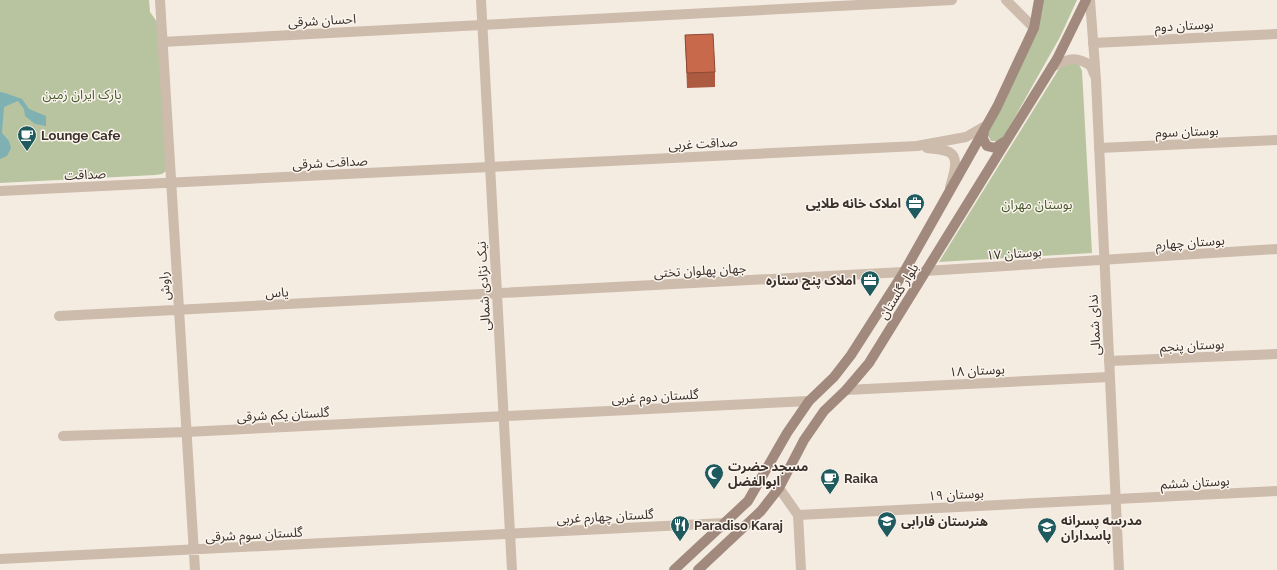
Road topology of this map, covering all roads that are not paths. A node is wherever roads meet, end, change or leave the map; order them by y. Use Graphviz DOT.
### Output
graph roads {
  1 [pos="160,0"];
  2 [pos="481,0"];
  3 [pos="952,0"];
  4 [pos="1006,0"];
  5 [pos="1039,0"];
  6 [pos="1086,0"];
  7 [pos="1090,0"];
  8 [pos="482,25"];
  9 [pos="1034,28"];
  10 [pos="1277,34"];
  11 [pos="162,42"];
  12 [pos="1093,43"];
  13 [pos="1052,67"];
  14 [pos="1096,80"];
  15 [pos="985,128"];
  16 [pos="1006,140"];
  17 [pos="1277,140"];
  18 [pos="917,146"];
  19 [pos="1099,148"];
  20 [pos="490,167"];
  21 [pos="171,182"];
  22 [pos="0,191"];
  23 [pos="949,193"];
  24 [pos="1277,249"];
  25 [pos="1104,260"];
  26 [pos="926,271"];
  27 [pos="904,272"];
  28 [pos="497,293"];
  29 [pos="179,310"];
  30 [pos="58,316"];
  31 [pos="1277,354"];
  32 [pos="1109,362"];
  33 [pos="1109,377"];
  34 [pos="846,390"];
  35 [pos="809,401"];
  36 [pos="504,416"];
  37 [pos="186,432"];
  38 [pos="63,436"];
  39 [pos="778,488"];
  40 [pos="1277,490"];
  41 [pos="1115,499"];
  42 [pos="798,515"];
  43 [pos="725,524"];
  44 [pos="510,534"];
  45 [pos="194,550"];
  46 [pos="0,559"];
  47 [pos="195,570"];
  48 [pos="512,570"];
  49 [pos="674,570"];
  50 [pos="698,570"];
  51 [pos="801,570"];
  52 [pos="1119,570"];
  1 -- 11 [label="street, راوش"];
  2 -- 8 [label="street, نیک نژادی شمالی"];
  3 -- 8 [label="street, احسان شرقی"];
  4 -- 9 [label="street"];
  5 -- 9 [label="main road, بلوار گلستان"];
  6 -- 13 [label="main road, بلوار گلستان"];
  7 -- 12 [label="street, ندای شمالی"];
  8 -- 11 [label="street, احسان شرقی"];
  8 -- 20 [label="street, نیک نژادی شمالی"];
  9 -- 15 [label="main road, بلوار گلستان"];
  10 -- 12 [label="street, بوستان دوم"];
  11 -- 21 [label="street, راوش"];
  12 -- 14 [label="street, ندای شمالی"];
  13 -- 14 [label="street, ندای شمالی"];
  13 -- 16 [label="main road, بلوار گلستان"];
  14 -- 19 [label="street, ندای شمالی"];
  15 -- 16 [label="main road"];
  15 -- 18 [label="street, صداقت غربی"];
  15 -- 23 [label="main road, بلوار گلستان"];
  16 -- 26 [label="main road, بلوار گلستان"];
  17 -- 19 [label="street, بوستان سوم"];
  18 -- 20 [label="street, صداقت غربی"];
  18 -- 23 [label="street, صداقت غربی"];
  19 -- 25 [label="street, ندای شمالی"];
  20 -- 21 [label="street, صداقت شرقی"];
  20 -- 28 [label="street, نیک نژادی شمالی"];
  21 -- 22 [label="street, صداقت"];
  21 -- 29 [label="street, راوش"];
  23 -- 27 [label="main road, بلوار گلستان"];
  24 -- 25 [label="street, بوستان چهارم"];
  25 -- 26 [label="street, بوستان ۱۷"];
  25 -- 32 [label="street, ندای شمالی"];
  26 -- 34 [label="main road, بلوار گلستان"];
  27 -- 28 [label="street, جهان پهلوان تختی"];
  27 -- 35 [label="main road, بلوار گلستان"];
  28 -- 29 [label="street, یاس"];
  28 -- 36 [label="street, نیک نژادی شمالی"];
  29 -- 30 [label="street, یاس"];
  29 -- 37 [label="street, راوش"];
  31 -- 32 [label="street, بوستان پنجم"];
  32 -- 33 [label="street, ندای شمالی"];
  33 -- 34 [label="street, بوستان ۱۸"];
  33 -- 41 [label="street, ندای شمالی"];
  34 -- 39 [label="main road, بلوار گلستان"];
  35 -- 36 [label="street, گلستان دوم غربی"];
  35 -- 43 [label="main road, بلوار گلستان"];
  36 -- 37 [label="street, گلستان یکم شرقی"];
  36 -- 44 [label="street, نیک نژادی شمالی"];
  37 -- 38 [label="street, گلستان یکم شرقی"];
  37 -- 45 [label="street, راوش"];
  39 -- 42 [label="street"];
  39 -- 50 [label="main road, بلوار گلستان"];
  40 -- 41 [label="street, بوستان ششم"];
  41 -- 42 [label="street, بوستان ۱۹"];
  41 -- 52 [label="street, ندای شمالی"];
  42 -- 51 [label="street"];
  43 -- 44 [label="street, گلستان چهارم غربی"];
  43 -- 49 [label="main road, بلوار گلستان"];
  44 -- 45 [label="street, گلستان سوم شرقی"];
  44 -- 48 [label="street, نیک نژادی شمالی"];
  45 -- 46 [label="street, گلستان سوم شرقی"];
  45 -- 47 [label="street, راوش"];
}
